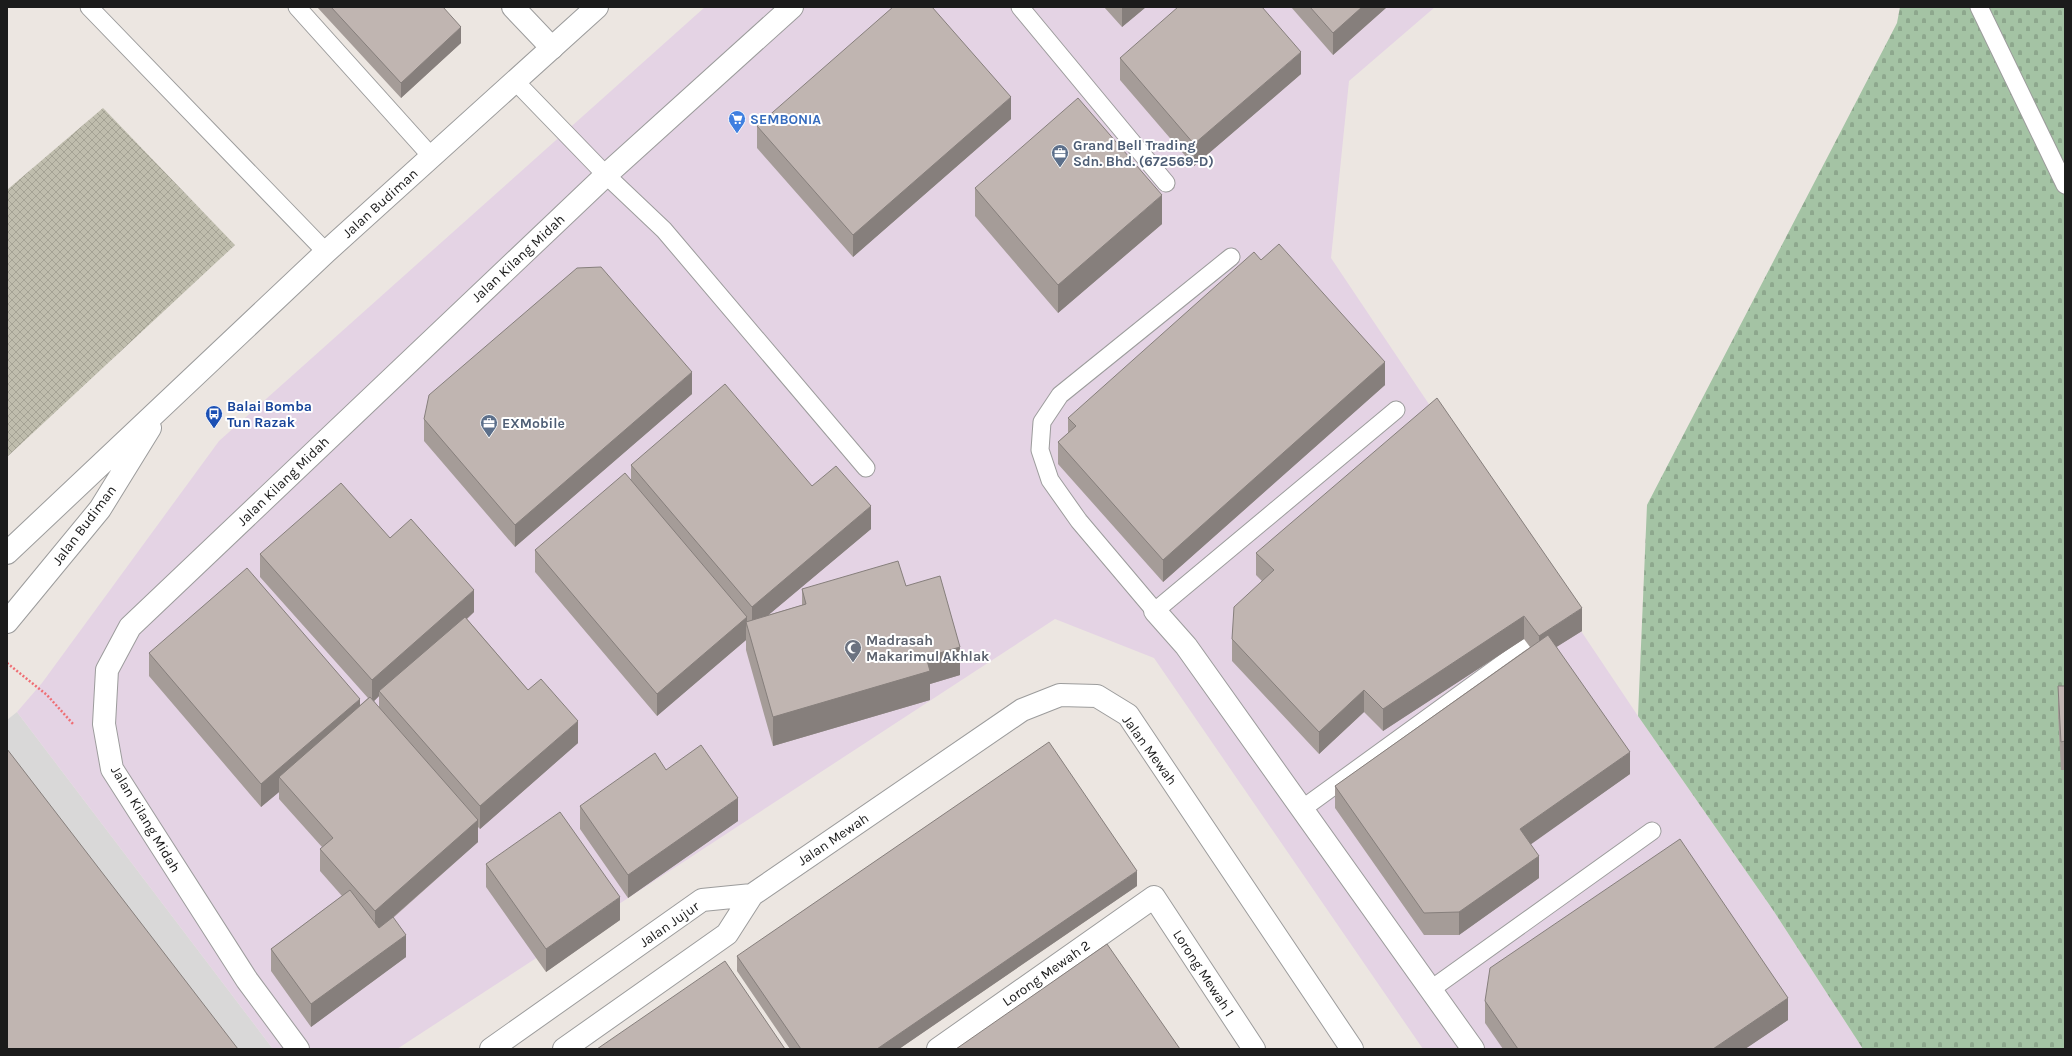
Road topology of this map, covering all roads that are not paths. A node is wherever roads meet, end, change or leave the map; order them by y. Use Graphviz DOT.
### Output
graph roads {
  1 [pos="90,7"];
  2 [pos="297,7"];
  3 [pos="513,7"];
  4 [pos="597,7"];
  5 [pos="792,7"];
  6 [pos="1020,7"];
  7 [pos="1979,7"];
  8 [pos="552,48"];
  9 [pos="515,81"];
  10 [pos="431,156"];
  11 [pos="606,175"];
  12 [pos="1166,183"];
  13 [pos="2065,185"];
  14 [pos="326,252"];
  15 [pos="1231,257"];
  16 [pos="167,402"];
  17 [pos="1396,410"];
  18 [pos="866,468"];
  19 [pos="7,553"];
  20 [pos="1155,611"];
  21 [pos="7,622"];
  22 [pos="1548,630"];
  23 [pos="1302,809"];
  24 [pos="1652,831"];
  25 [pos="752,895"];
  26 [pos="1154,897"];
  27 [pos="1430,990"];
  28 [pos="298,1049"];
  29 [pos="491,1049"];
  30 [pos="564,1049"];
  31 [pos="938,1049"];
  32 [pos="1254,1049"];
  33 [pos="1352,1049"];
  34 [pos="1473,1049"];
  1 -- 14 [label="lane"];
  2 -- 10 [label="lane"];
  3 -- 8 [label="street"];
  4 -- 8 [label="street, Jalan Budiman"];
  5 -- 11 [label="street, Jalan Kilang Midah"];
  6 -- 12 [label="lane"];
  7 -- 13 [label="lane"];
  8 -- 9 [label="street, Jalan Budiman"];
  9 -- 10 [label="street, Jalan Budiman"];
  9 -- 11 [label="lane"];
  10 -- 14 [label="street, Jalan Budiman"];
  11 -- 18 [label="lane"];
  11 -- 28 [label="street, Jalan Kilang Midah"];
  14 -- 16 [label="street, Jalan Budiman"];
  15 -- 20 [label="lane"];
  16 -- 19 [label="street, Jalan Budiman"];
  16 -- 21 [label="street, Jalan Budiman"];
  17 -- 20 [label="lane"];
  20 -- 23 [label="street"];
  22 -- 23 [label="lane"];
  23 -- 27 [label="street"];
  24 -- 27 [label="lane"];
  25 -- 29 [label="street, Jalan Jujur"];
  25 -- 30 [label="street"];
  25 -- 33 [label="street, Jalan Mewah"];
  26 -- 31 [label="street, Lorong Mewah 2"];
  26 -- 32 [label="street, Lorong Mewah 1"];
  27 -- 34 [label="street"];
}
